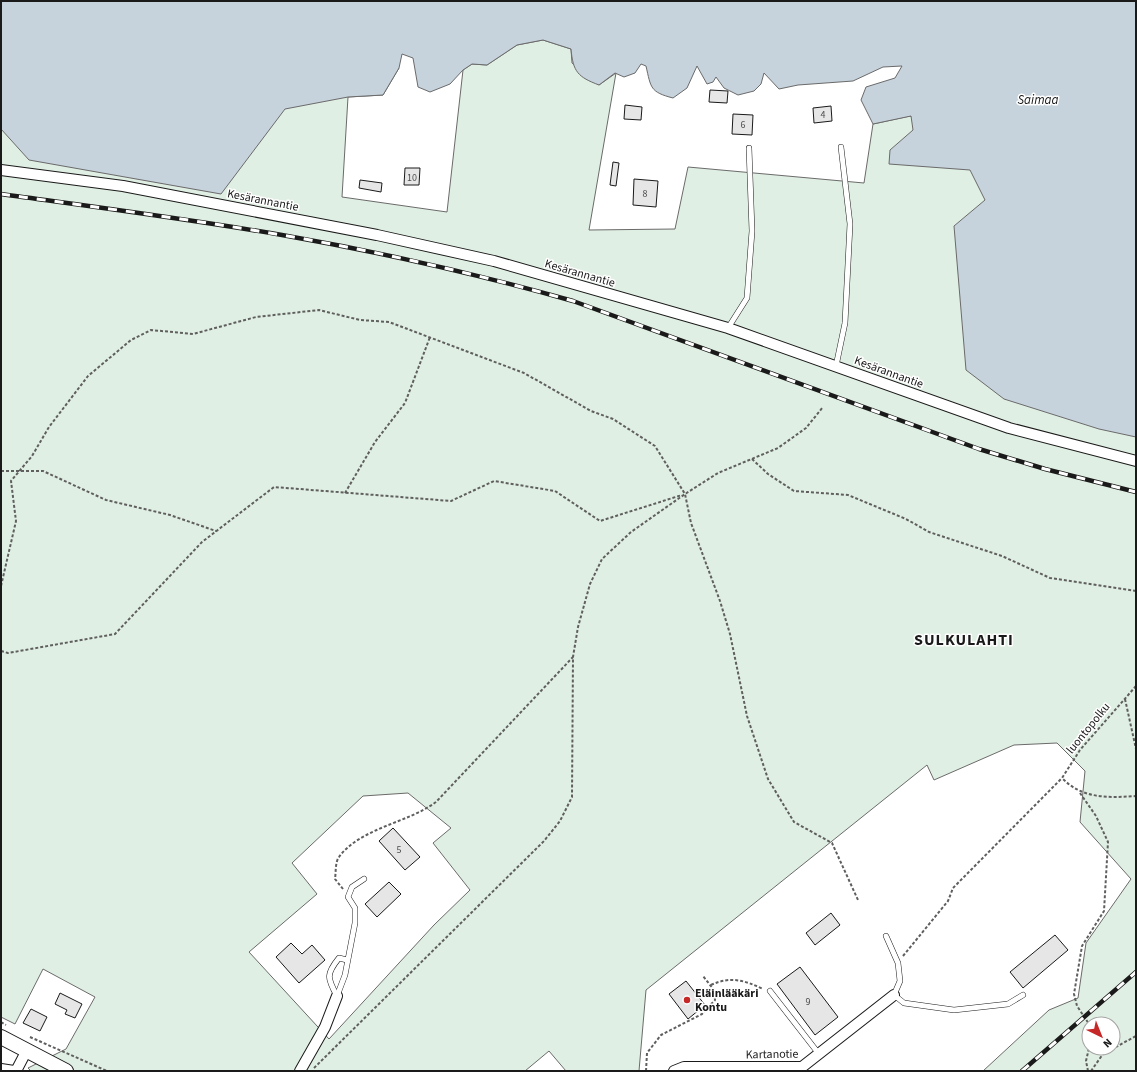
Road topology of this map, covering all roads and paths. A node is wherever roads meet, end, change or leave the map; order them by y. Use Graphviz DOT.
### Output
graph roads {
  1 [pos="841,147"];
  2 [pos="750,148"];
  3 [pos="1,170"];
  4 [pos="728,328"];
  5 [pos="430,337"];
  6 [pos="836,366"];
  7 [pos="823,407"];
  8 [pos="752,459"];
  9 [pos="1136,461"];
  10 [pos="1,471"];
  11 [pos="19,471"];
  12 [pos="344,493"];
  13 [pos="685,494"];
  14 [pos="216,531"];
  15 [pos="1,586"];
  16 [pos="1136,591"];
  17 [pos="1,651"];
  18 [pos="573,657"];
  19 [pos="1136,686"];
  20 [pos="1125,699"];
  21 [pos="1136,749"];
  22 [pos="1062,778"];
  23 [pos="1080,792"];
  24 [pos="1136,796"];
  25 [pos="364,879"];
  26 [pos="348,897"];
  27 [pos="858,900"];
  28 [pos="886,936"];
  29 [pos="347,960"];
  30 [pos="898,963"];
  31 [pos="703,976"];
  32 [pos="710,985"];
  33 [pos="770,992"];
  34 [pos="894,995"];
  35 [pos="1023,995"];
  36 [pos="337,996"];
  37 [pos="1084,1016"];
  38 [pos="1,1022"];
  39 [pos="4,1031"];
  40 [pos="27,1035"];
  41 [pos="1136,1036"];
  42 [pos="27,1050"];
  43 [pos="819,1054"];
  44 [pos="1087,1056"];
  45 [pos="1,1069"];
  46 [pos="800,1069"];
  47 [pos="15,1071"];
  48 [pos="66,1071"];
  49 [pos="108,1071"];
  50 [pos="300,1071"];
  51 [pos="310,1071"];
  52 [pos="646,1071"];
  53 [pos="674,1071"];
  54 [pos="1088,1071"];
  55 [pos="1091,1071"];
  1 -- 6 [label="lane"];
  2 -- 4 [label="lane"];
  3 -- 4 [label="street, Kesärannantie"];
  4 -- 6 [label="street, Kesärannantie"];
  5 -- 11 [label="path"];
  5 -- 12 [label="path"];
  5 -- 13 [label="path"];
  6 -- 9 [label="street, Kesärannantie"];
  7 -- 8 [label="path"];
  8 -- 13 [label="path"];
  8 -- 16 [label="path"];
  10 -- 11 [label="path"];
  11 -- 14 [label="path"];
  11 -- 15 [label="path"];
  12 -- 13 [label="path"];
  12 -- 14 [label="path"];
  13 -- 18 [label="path"];
  13 -- 27 [label="path"];
  14 -- 17 [label="path"];
  18 -- 26 [label="path"];
  18 -- 51 [label="path"];
  19 -- 20 [label="path, luontopolku"];
  20 -- 21 [label="path"];
  20 -- 22 [label="path, luontopolku"];
  22 -- 23 [label="path"];
  22 -- 30 [label="path, luontopolku"];
  23 -- 24 [label="path"];
  23 -- 37 [label="path"];
  25 -- 26 [label="lane"];
  26 -- 29 [label="lane"];
  28 -- 30 [label="lane"];
  29 -- 36 [label="lane"];
  29 -- 36 [label="lane"];
  30 -- 34 [label="lane"];
  31 -- 32 [label="path"];
  32 -- 33 [label="path"];
  32 -- 52 [label="path"];
  33 -- 43 [label="lane"];
  34 -- 35 [label="lane"];
  34 -- 43 [label="street, Kartanotie"];
  36 -- 50 [label="street"];
  38 -- 39 [label="path"];
  39 -- 42 [label="main road"];
  40 -- 49 [label="path"];
  41 -- 55 [label="path"];
  42 -- 47 [label="street"];
  42 -- 48 [label="main road"];
  43 -- 46 [label="street, Kartanotie"];
  44 -- 54 [label="path"];
  45 -- 47 [label="street"];
  46 -- 53 [label="street, Kartanotie"];
}
